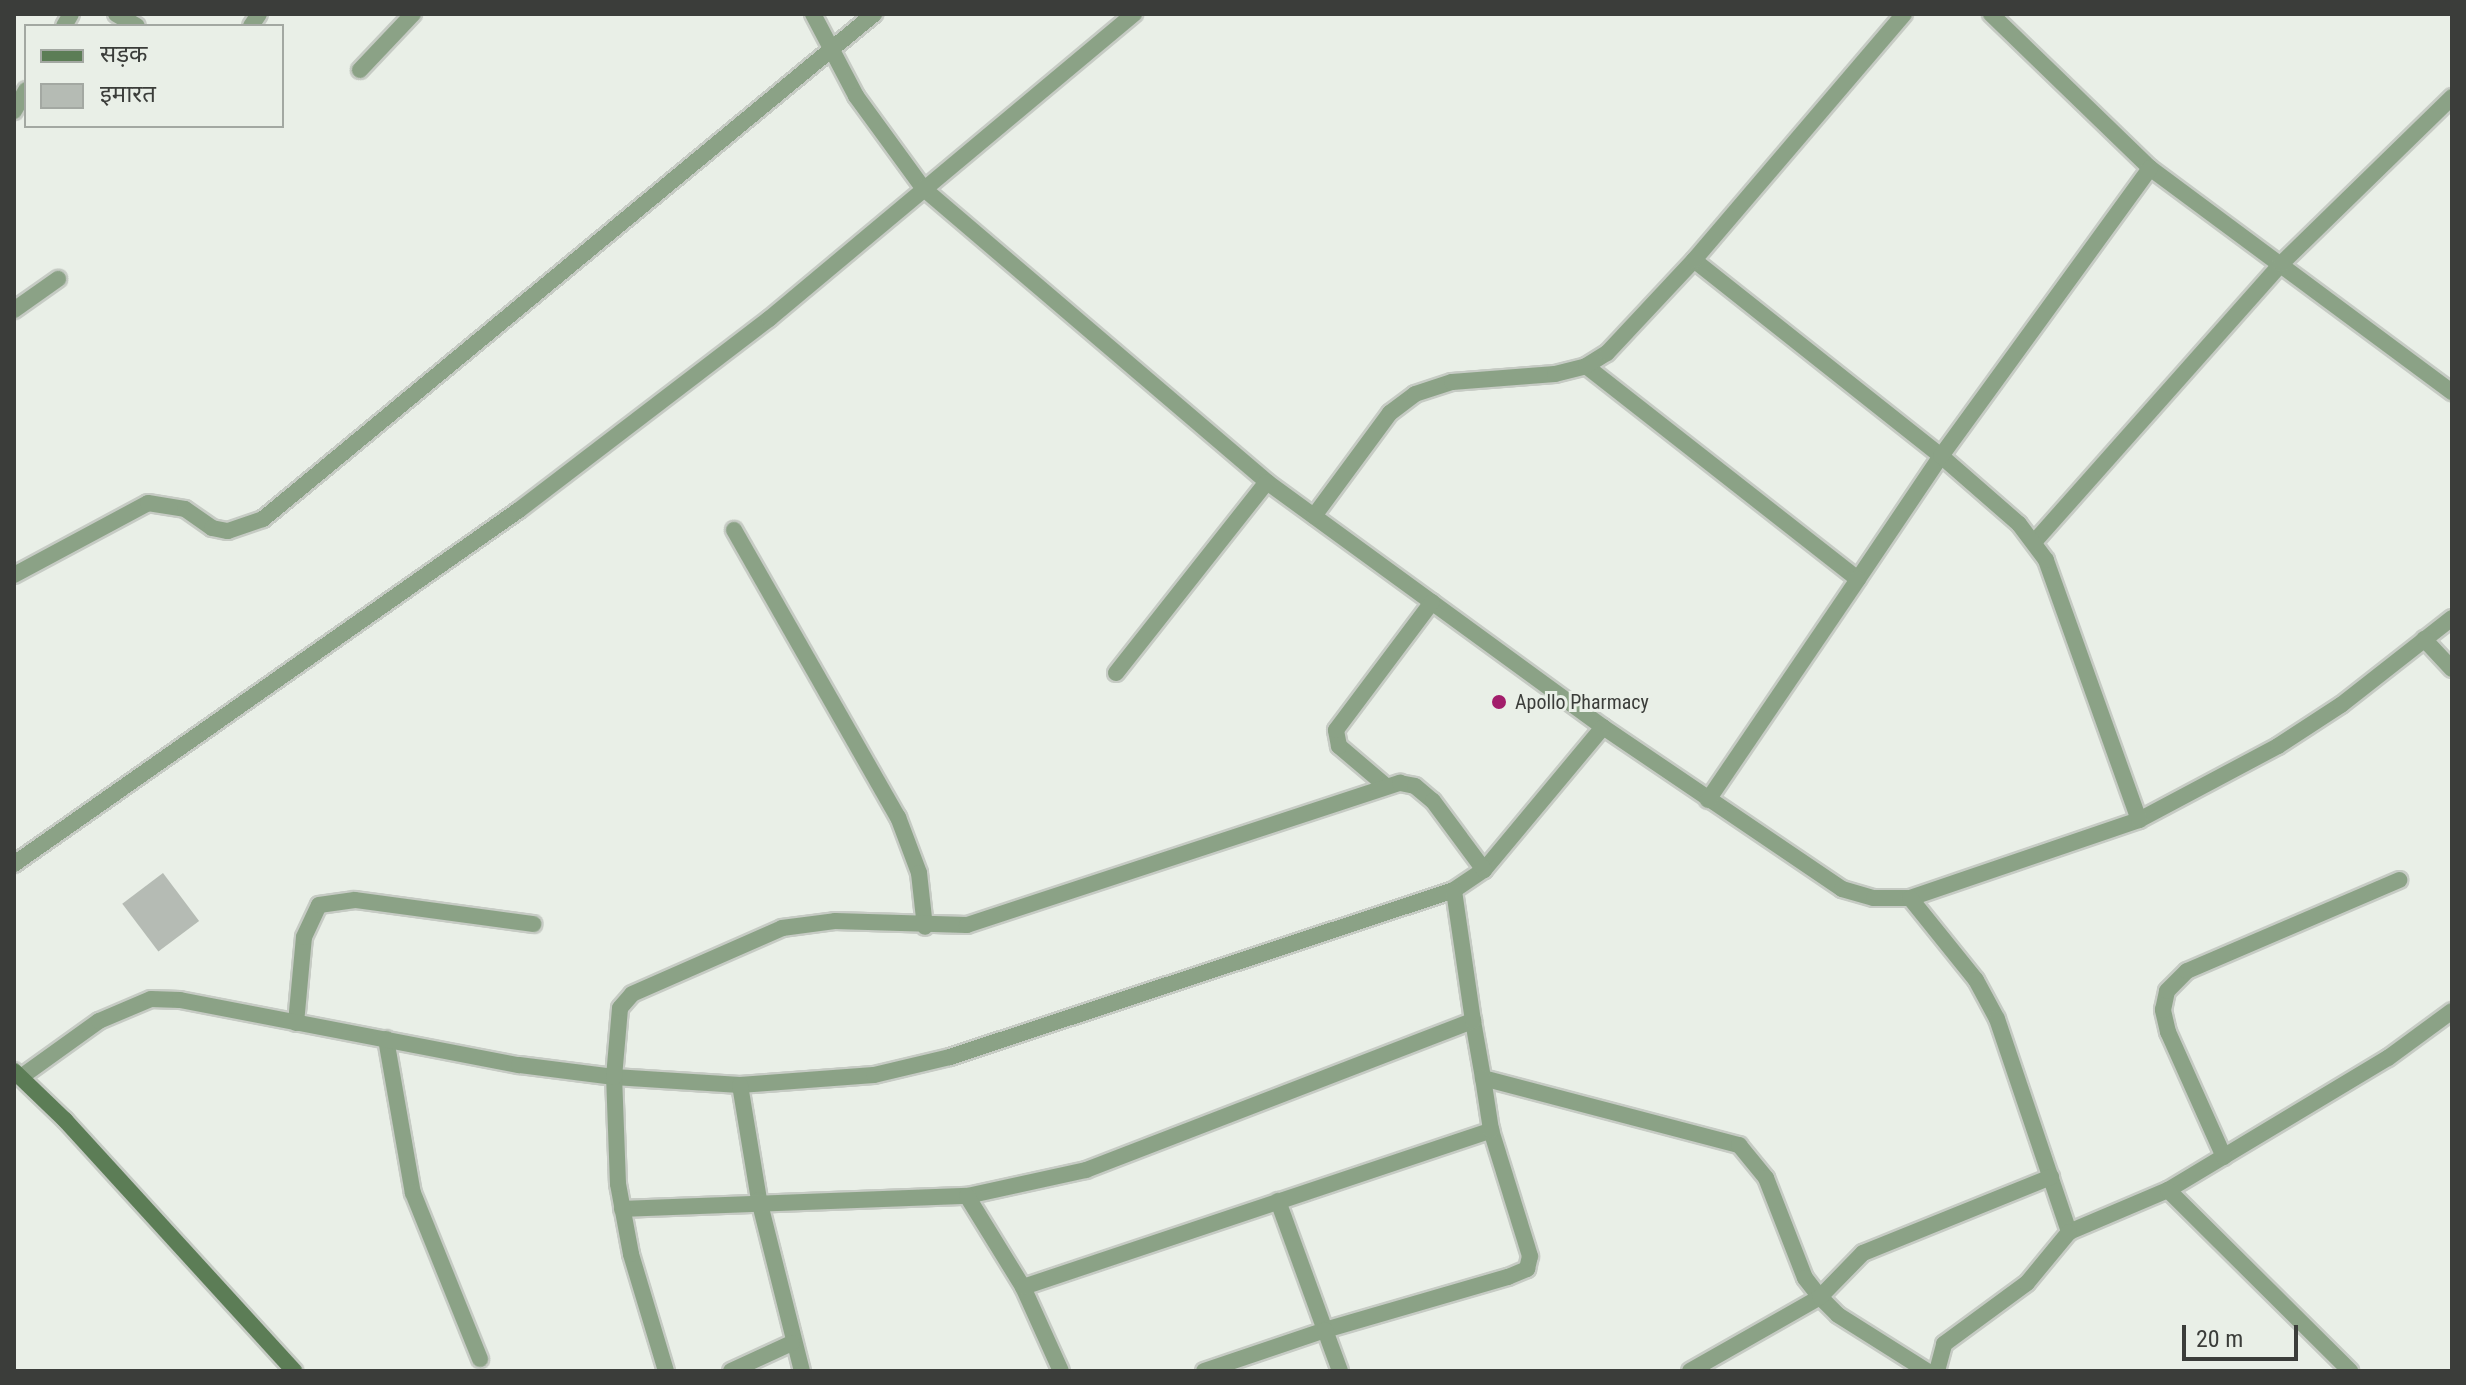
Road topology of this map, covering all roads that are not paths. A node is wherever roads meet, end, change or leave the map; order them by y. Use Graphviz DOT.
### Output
graph roads {
  1 [pos="116,14"];
  2 [pos="413,14"];
  3 [pos="813,14"];
  4 [pos="874,14"];
  5 [pos="1134,14"];
  6 [pos="1904,14"];
  7 [pos="1991,14"];
  8 [pos="134,24"];
  9 [pos="831,52"];
  10 [pos="360,70"];
  11 [pos="24,94"];
  12 [pos="2452,97"];
  13 [pos="14,111"];
  14 [pos="2150,168"];
  15 [pos="923,188"];
  16 [pos="1694,260"];
  17 [pos="2281,264"];
  18 [pos="58,279"];
  19 [pos="14,310"];
  20 [pos="1586,366"];
  21 [pos="2452,392"];
  22 [pos="1941,456"];
  23 [pos="1267,482"];
  24 [pos="1314,516"];
  25 [pos="734,530"];
  26 [pos="2035,541"];
  27 [pos="14,575"];
  28 [pos="1858,579"];
  29 [pos="1432,602"];
  30 [pos="2452,618"];
  31 [pos="2424,639"];
  32 [pos="2452,669"];
  33 [pos="1116,673"];
  34 [pos="1603,727"];
  35 [pos="1386,786"];
  36 [pos="1708,800"];
  37 [pos="2139,820"];
  38 [pos="14,864"];
  39 [pos="1484,870"];
  40 [pos="2399,880"];
  41 [pos="1454,890"];
  42 [pos="1910,898"];
  43 [pos="533,924"];
  44 [pos="925,927"];
  45 [pos="2452,1011"];
  46 [pos="1473,1021"];
  47 [pos="296,1023"];
  48 [pos="386,1039"];
  49 [pos="17,1074"];
  50 [pos="614,1077"];
  51 [pos="1483,1078"];
  52 [pos="740,1085"];
  53 [pos="1491,1130"];
  54 [pos="2224,1157"];
  55 [pos="2051,1177"];
  56 [pos="2168,1190"];
  57 [pos="967,1196"];
  58 [pos="759,1200"];
  59 [pos="1278,1201"];
  60 [pos="622,1209"];
  61 [pos="2069,1232"];
  62 [pos="1023,1287"];
  63 [pos="1820,1297"];
  64 [pos="1325,1330"];
  65 [pos="792,1343"];
  66 [pos="480,1359"];
  67 [pos="294,1371"];
  68 [pos="666,1371"];
  69 [pos="731,1371"];
  70 [pos="802,1371"];
  71 [pos="1061,1371"];
  72 [pos="1204,1371"];
  73 [pos="1340,1371"];
  74 [pos="1690,1371"];
  75 [pos="1927,1371"];
  76 [pos="1937,1371"];
  77 [pos="2350,1371"];
  1 -- 8 [label="street"];
  2 -- 10 [label="street"];
  3 -- 9 [label="street"];
  4 -- 9 [label="street"];
  5 -- 15 [label="street"];
  6 -- 16 [label="street"];
  7 -- 14 [label="street"];
  9 -- 15 [label="street"];
  9 -- 27 [label="street"];
  11 -- 13 [label="street"];
  12 -- 17 [label="street"];
  14 -- 17 [label="street"];
  14 -- 22 [label="street"];
  15 -- 23 [label="street"];
  15 -- 38 [label="street"];
  16 -- 20 [label="street"];
  16 -- 22 [label="street"];
  17 -- 21 [label="street"];
  17 -- 26 [label="street"];
  18 -- 19 [label="street"];
  20 -- 24 [label="street"];
  20 -- 28 [label="street"];
  22 -- 26 [label="street"];
  22 -- 28 [label="street"];
  23 -- 24 [label="street"];
  23 -- 33 [label="street"];
  24 -- 29 [label="street"];
  25 -- 44 [label="street"];
  26 -- 37 [label="street"];
  28 -- 36 [label="street"];
  29 -- 34 [label="street"];
  29 -- 35 [label="street"];
  30 -- 31 [label="street"];
  31 -- 32 [label="street"];
  31 -- 37 [label="street"];
  34 -- 36 [label="street"];
  34 -- 39 [label="street"];
  35 -- 39 [label="street"];
  35 -- 44 [label="street"];
  36 -- 42 [label="street"];
  37 -- 42 [label="street"];
  39 -- 41 [label="street"];
  40 -- 54 [label="street"];
  41 -- 46 [label="street"];
  41 -- 52 [label="street"];
  42 -- 55 [label="street"];
  43 -- 47 [label="street"];
  44 -- 50 [label="street"];
  45 -- 54 [label="street"];
  46 -- 51 [label="street"];
  46 -- 57 [label="street"];
  47 -- 48 [label="street"];
  47 -- 49 [label="street"];
  48 -- 50 [label="street"];
  48 -- 66 [label="street"];
  49 -- 67 [label="street"];
  50 -- 52 [label="street"];
  50 -- 60 [label="street"];
  51 -- 53 [label="street"];
  51 -- 63 [label="street"];
  52 -- 58 [label="street"];
  53 -- 59 [label="street"];
  53 -- 64 [label="street"];
  54 -- 56 [label="street"];
  55 -- 61 [label="street"];
  55 -- 63 [label="street"];
  56 -- 61 [label="street"];
  56 -- 77 [label="street"];
  57 -- 58 [label="street"];
  57 -- 62 [label="street"];
  58 -- 60 [label="street"];
  58 -- 65 [label="street"];
  59 -- 62 [label="street"];
  59 -- 64 [label="street"];
  60 -- 68 [label="street"];
  61 -- 76 [label="street"];
  62 -- 71 [label="street"];
  63 -- 74 [label="street"];
  63 -- 75 [label="street"];
  64 -- 72 [label="street"];
  64 -- 73 [label="street"];
  65 -- 69 [label="street"];
  65 -- 70 [label="street"];
}
